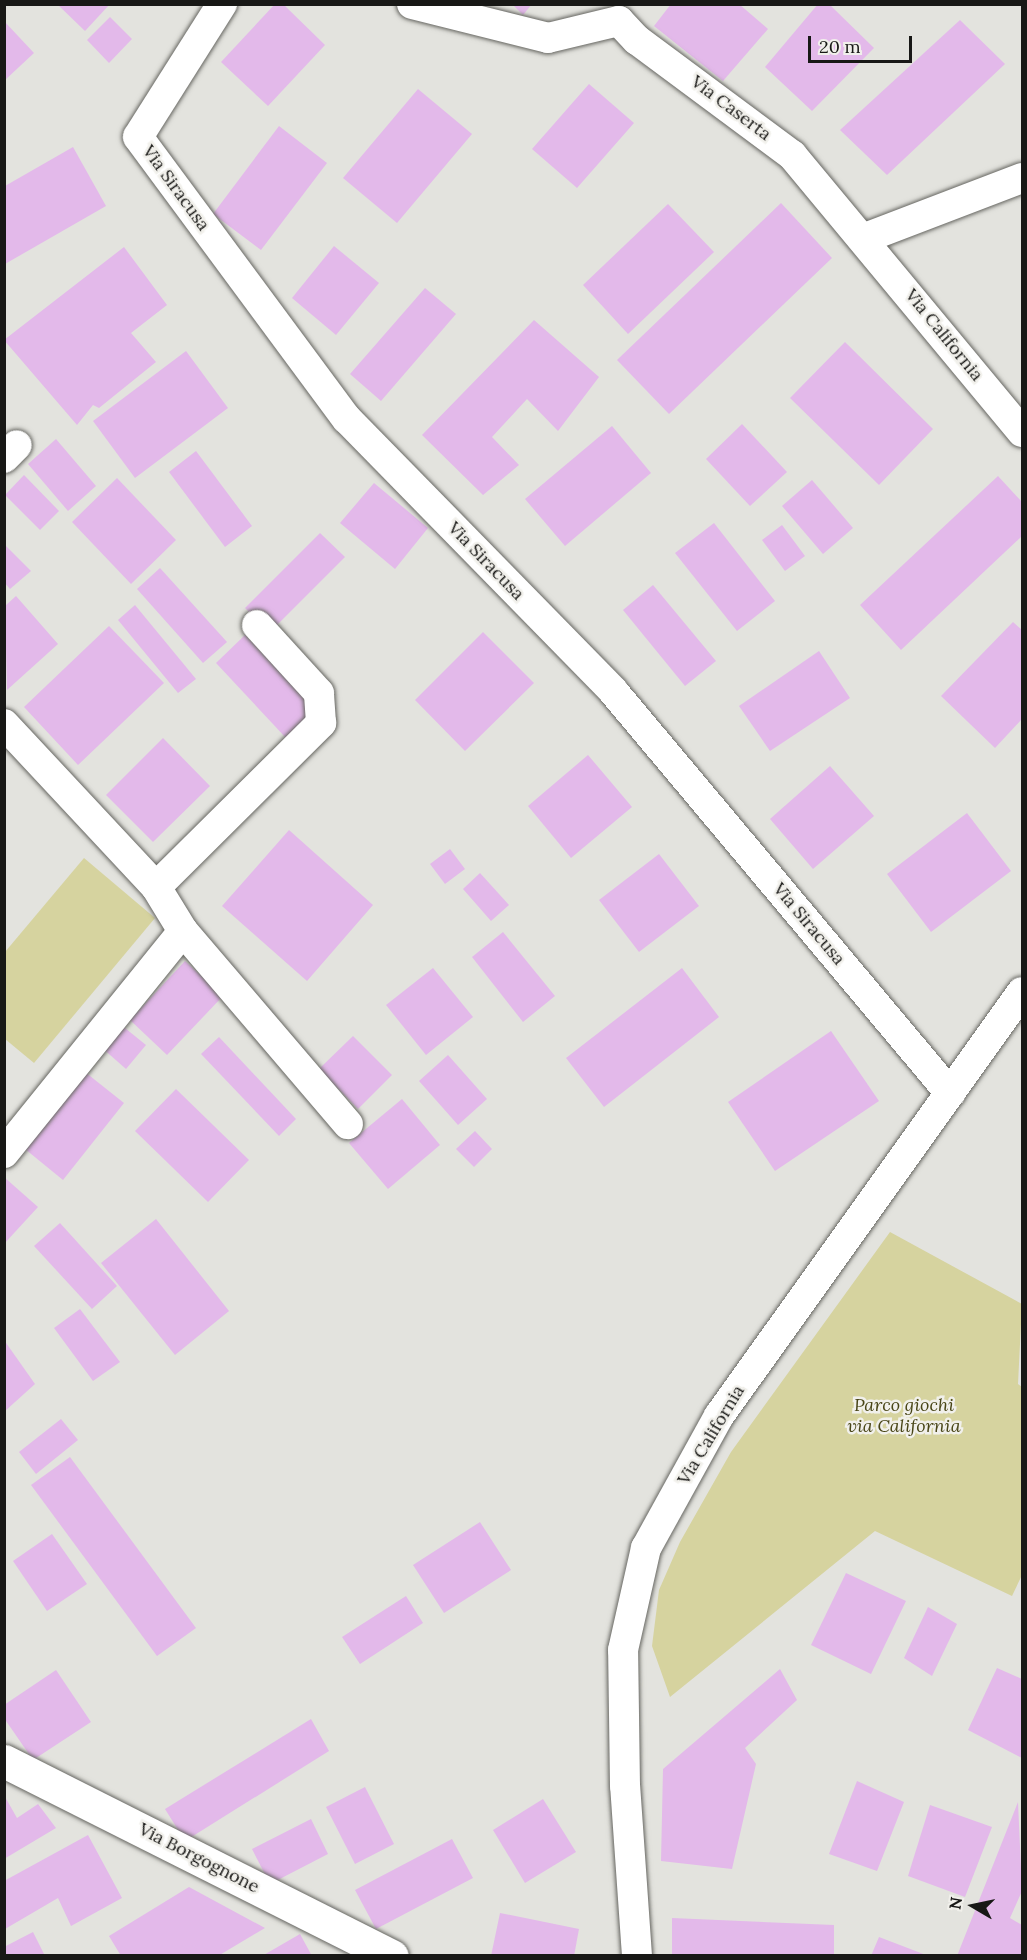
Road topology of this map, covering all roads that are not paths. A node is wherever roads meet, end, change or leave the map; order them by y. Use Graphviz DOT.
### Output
graph roads {
  1 [pos="222,4"];
  2 [pos="412,4"];
  3 [pos="620,13"];
  4 [pos="1023,178"];
  5 [pos="865,238"];
  6 [pos="1023,432"];
  7 [pos="257,625"];
  8 [pos="4,724"];
  9 [pos="156,886"];
  10 [pos="183,931"];
  11 [pos="1023,992"];
  12 [pos="951,1093"];
  13 [pos="348,1124"];
  14 [pos="6,1151"];
  15 [pos="4,1761"];
  16 [pos="392,1956"];
  17 [pos="637,1956"];
  1 -- 12 [label="street, Via Siracusa"];
  2 -- 3 [label="street, Via Caserta"];
  3 -- 5 [label="street, Via Caserta"];
  4 -- 5 [label="street"];
  5 -- 6 [label="street, Via California"];
  7 -- 9 [label="street"];
  8 -- 9 [label="street"];
  9 -- 10 [label="street"];
  10 -- 13 [label="street"];
  10 -- 14 [label="street"];
  11 -- 12 [label="street, Via California"];
  12 -- 17 [label="street, Via California"];
  15 -- 16 [label="street, Via Borgognone"];
}
